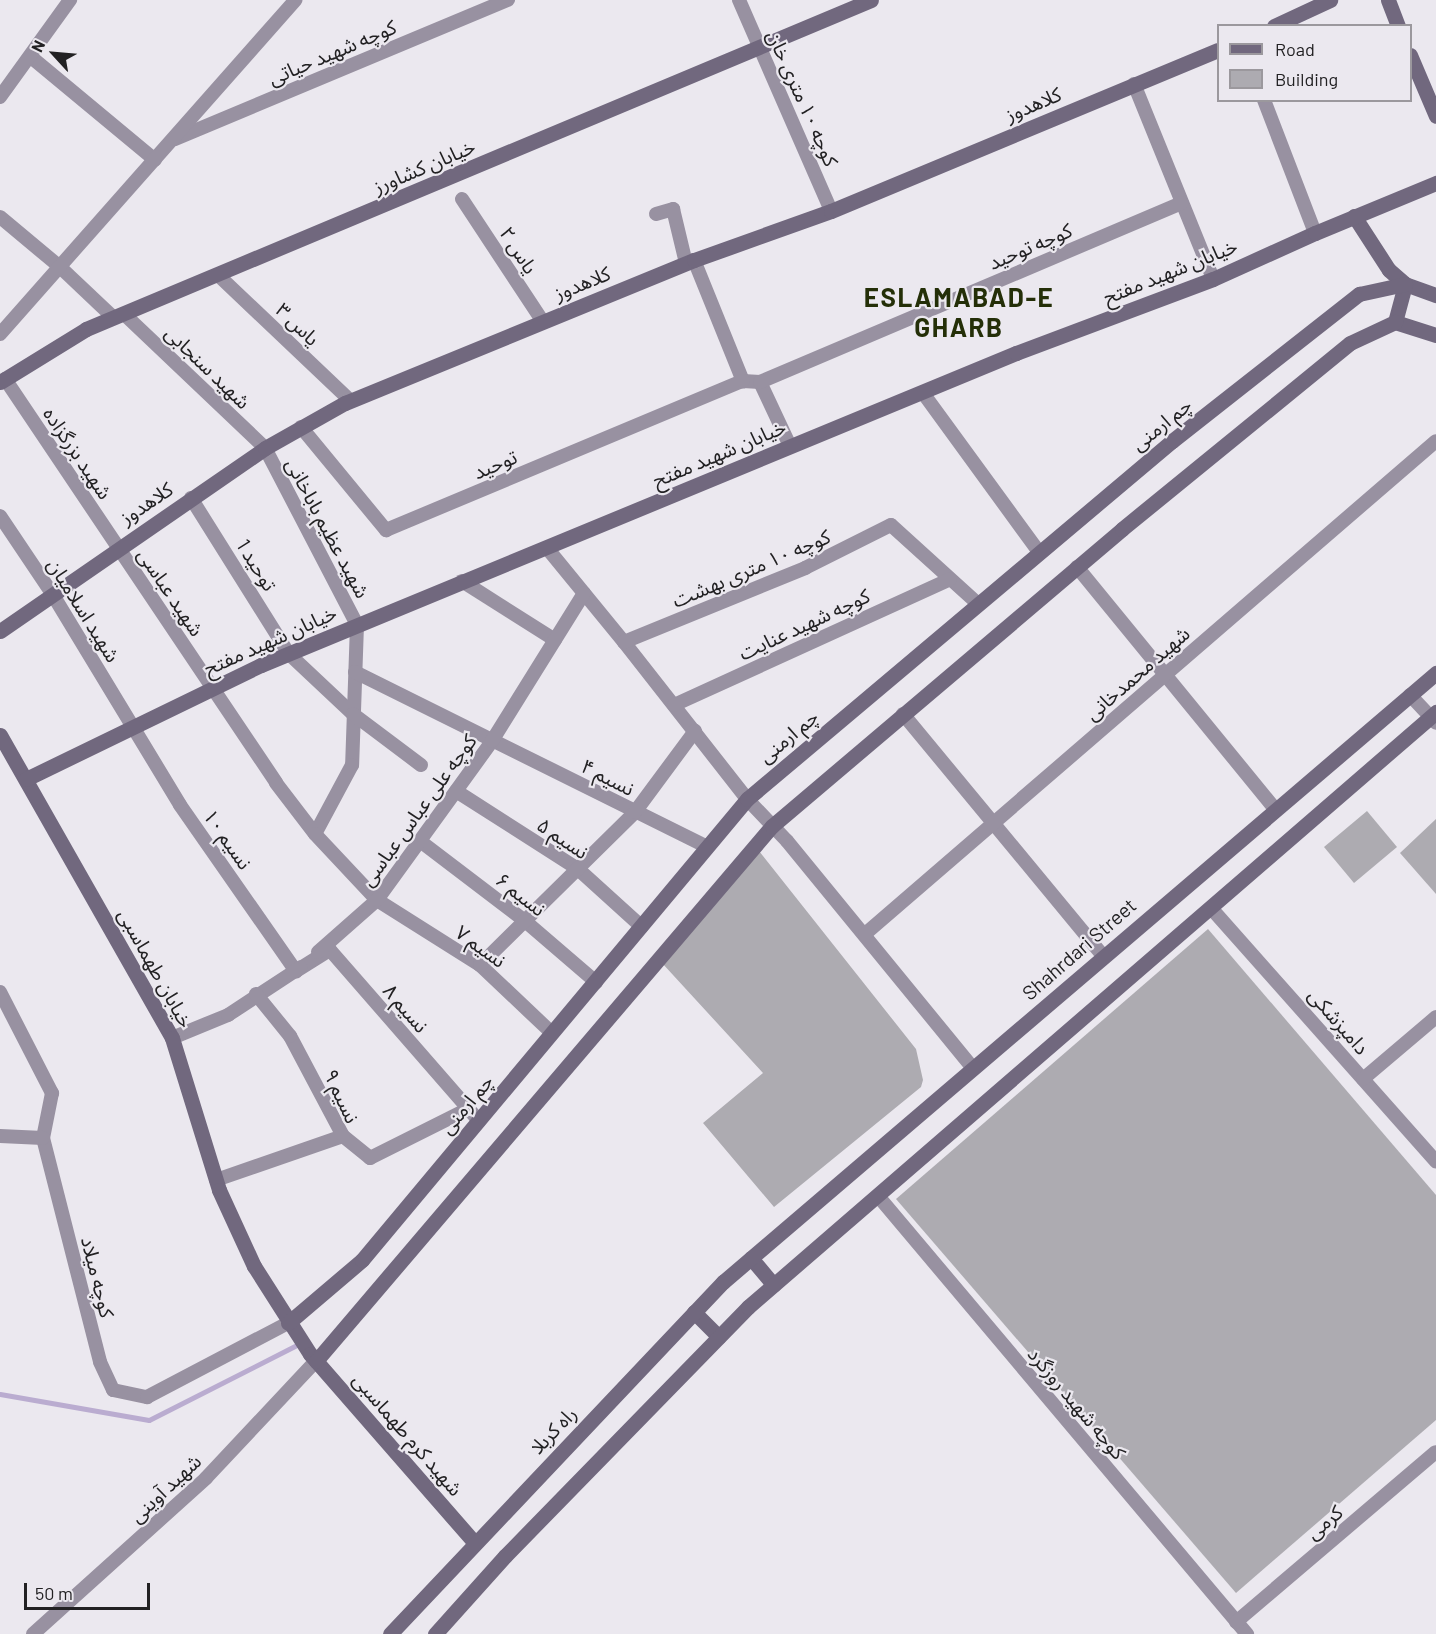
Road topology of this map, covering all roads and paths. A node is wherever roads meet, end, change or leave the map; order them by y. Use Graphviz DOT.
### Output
graph roads {
  1 [pos="70,0"];
  2 [pos="296,0"];
  3 [pos="508,0"];
  4 [pos="739,0"];
  5 [pos="871,0"];
  6 [pos="1330,0"];
  7 [pos="1388,0"];
  8 [pos="1278,24"];
  9 [pos="1397,24"];
  10 [pos="760,47"];
  11 [pos="1217,50"];
  12 [pos="31,57"];
  13 [pos="1412,60"];
  14 [pos="1134,84"];
  15 [pos="0,97"];
  16 [pos="1265,102"];
  17 [pos="1436,116"];
  18 [pos="171,141"];
  19 [pos="154,160"];
  20 [pos="1436,183"];
  21 [pos="462,199"];
  22 [pos="1182,203"];
  23 [pos="831,212"];
  24 [pos="656,214"];
  25 [pos="1354,216"];
  26 [pos="1,220"];
  27 [pos="1315,232"];
  28 [pos="690,262"];
  29 [pos="60,267"];
  30 [pos="218,275"];
  31 [pos="1213,279"];
  32 [pos="1406,284"];
  33 [pos="1436,295"];
  34 [pos="119,316"];
  35 [pos="543,322"];
  36 [pos="1395,322"];
  37 [pos="0,334"];
  38 [pos="1436,335"];
  39 [pos="3,381"];
  40 [pos="743,381"];
  41 [pos="760,382"];
  42 [pos="922,393"];
  43 [pos="351,401"];
  44 [pos="300,427"];
  45 [pos="1436,441"];
  46 [pos="790,446"];
  47 [pos="264,448"];
  48 [pos="191,498"];
  49 [pos="0,516"];
  50 [pos="118,548"];
  51 [pos="547,548"];
  52 [pos="1039,552"];
  53 [pos="1077,567"];
  54 [pos="950,579"];
  55 [pos="462,581"];
  56 [pos="584,593"];
  57 [pos="53,594"];
  58 [pos="976,603"];
  59 [pos="357,625"];
  60 [pos="0,631"];
  61 [pos="555,639"];
  62 [pos="624,642"];
  63 [pos="289,654"];
  64 [pos="355,672"];
  65 [pos="1436,673"];
  66 [pos="1165,674"];
  67 [pos="213,688"];
  68 [pos="1410,694"];
  69 [pos="674,705"];
  70 [pos="353,714"];
  71 [pos="903,714"];
  72 [pos="1434,717"];
  73 [pos="133,727"];
  74 [pos="695,731"];
  75 [pos="0,735"];
  76 [pos="492,741"];
  77 [pos="421,765"];
  78 [pos="26,779"];
  79 [pos="456,791"];
  80 [pos="747,799"];
  81 [pos="1275,809"];
  82 [pos="635,812"];
  83 [pos="994,822"];
  84 [pos="772,826"];
  85 [pos="315,834"];
  86 [pos="420,841"];
  87 [pos="707,848"];
  88 [pos="578,869"];
  89 [pos="377,900"];
  90 [pos="1211,908"];
  91 [pos="525,921"];
  92 [pos="642,927"];
  93 [pos="865,934"];
  94 [pos="1103,956"];
  95 [pos="480,966"];
  96 [pos="296,971"];
  97 [pos="596,982"];
  98 [pos="0,992"];
  99 [pos="256,994"];
  100 [pos="1436,1017"];
  101 [pos="552,1033"];
  102 [pos="172,1038"];
  103 [pos="973,1068"];
  104 [pos="1364,1079"];
  105 [pos="468,1109"];
  106 [pos="479,1121"];
  107 [pos="0,1136"];
  108 [pos="343,1136"];
  109 [pos="43,1138"];
  110 [pos="1436,1161"];
  111 [pos="216,1180"];
  112 [pos="878,1197"];
  113 [pos="751,1258"];
  114 [pos="774,1285"];
  115 [pos="694,1312"];
  116 [pos="291,1327"];
  117 [pos="719,1337"];
  118 [pos="313,1357"];
  119 [pos="1436,1452"];
  120 [pos="475,1543"];
  121 [pos="1236,1622"];
  122 [pos="33,1634"];
  123 [pos="390,1634"];
  124 [pos="435,1634"];
  125 [pos="1246,1634"];
  1 -- 12 [label="street"];
  2 -- 18 [label="street"];
  3 -- 18 [label="street, کوچه شهید حیاتی"];
  4 -- 10 [label="street, کوچه ۱۰ متری خان"];
  5 -- 10 [label="street, خیابان کشاورز"];
  6 -- 8 [label="street"];
  7 -- 9 [label="street"];
  10 -- 23 [label="street, کوچه ۱۰ متری خان"];
  10 -- 30 [label="street, خیابان کشاورز"];
  11 -- 14 [label="street, کلاهدوز"];
  12 -- 15 [label="street"];
  12 -- 19 [label="street"];
  13 -- 17 [label="street"];
  14 -- 22 [label="street"];
  14 -- 23 [label="street, کلاهدوز"];
  16 -- 27 [label="street"];
  18 -- 19 [label="street"];
  19 -- 29 [label="street"];
  20 -- 25 [label="street, خیابان شهید مفتح"];
  21 -- 35 [label="street, یاس ۲"];
  22 -- 31 [label="street"];
  22 -- 41 [label="street, کوچه توحید"];
  23 -- 28 [label="street, کلاهدوز"];
  24 -- 28 [label="street"];
  25 -- 27 [label="street, خیابان شهید مفتح"];
  25 -- 32 [label="street"];
  26 -- 29 [label="street, شهید سنجابی"];
  27 -- 31 [label="street, خیابان شهید مفتح"];
  28 -- 35 [label="street, کلاهدوز"];
  28 -- 40 [label="street"];
  29 -- 34 [label="street, شهید سنجابی"];
  29 -- 37 [label="street"];
  30 -- 34 [label="street, خیابان کشاورز"];
  30 -- 43 [label="street, یاس ۳"];
  31 -- 42 [label="street, خیابان شهید مفتح"];
  32 -- 33 [label="street"];
  32 -- 36 [label="street"];
  32 -- 52 [label="street, چم ارمنی"];
  34 -- 39 [label="street, خیابان کشاورز"];
  34 -- 47 [label="street, شهید سنجابی"];
  35 -- 43 [label="street, کلاهدوز"];
  36 -- 38 [label="street"];
  36 -- 53 [label="street"];
  39 -- 50 [label="street, شهید بزرگزاده"];
  40 -- 41 [label="street"];
  40 -- 44 [label="street, توحید"];
  41 -- 46 [label="street"];
  42 -- 46 [label="street, خیابان شهید مفتح"];
  42 -- 52 [label="street"];
  43 -- 44 [label="street, کلاهدوز"];
  44 -- 47 [label="street, کلاهدوز"];
  45 -- 66 [label="street, شهید محمدخانی"];
  46 -- 51 [label="street, خیابان شهید مفتح"];
  47 -- 48 [label="street, کلاهدوز"];
  47 -- 59 [label="street, شهید عظیم باباخانی"];
  48 -- 50 [label="street, کلاهدوز"];
  48 -- 63 [label="street, توحید 1"];
  49 -- 57 [label="street, شهید اسلامیان"];
  50 -- 57 [label="street, کلاهدوز"];
  50 -- 67 [label="street, شهید عباسی"];
  51 -- 55 [label="street, خیابان شهید مفتح"];
  51 -- 56 [label="street"];
  52 -- 58 [label="street, چم ارمنی"];
  53 -- 66 [label="street"];
  53 -- 71 [label="street"];
  54 -- 58 [label="street"];
  54 -- 62 [label="street, کوچه ۱۰ متری بهشت"];
  54 -- 69 [label="street, کوچه شهید عنایت"];
  55 -- 59 [label="street, خیابان شهید مفتح"];
  55 -- 61 [label="street"];
  56 -- 61 [label="street, کوچه علی عباس عباسی"];
  56 -- 62 [label="street"];
  57 -- 60 [label="street, کلاهدوز"];
  57 -- 73 [label="street, شهید اسلامیان"];
  58 -- 80 [label="street, چم ارمنی"];
  59 -- 63 [label="street, خیابان شهید مفتح"];
  59 -- 64 [label="street"];
  61 -- 76 [label="street, کوچه علی عباس عباسی"];
  62 -- 69 [label="street"];
  63 -- 67 [label="street, خیابان شهید مفتح"];
  63 -- 70 [label="street, توحید 1"];
  64 -- 70 [label="street"];
  64 -- 76 [label="street, نسیم ۴"];
  65 -- 68 [label="street, Shahrdari Street"];
  66 -- 81 [label="street"];
  66 -- 83 [label="street, شهید محمدخانی"];
  67 -- 73 [label="street, خیابان شهید مفتح"];
  67 -- 85 [label="street, شهید عباسی"];
  68 -- 72 [label="street"];
  68 -- 81 [label="street, Shahrdari Street"];
  69 -- 74 [label="street"];
  70 -- 77 [label="street, توحید 1"];
  70 -- 85 [label="street"];
  71 -- 83 [label="street"];
  71 -- 84 [label="street"];
  72 -- 90 [label="street"];
  73 -- 78 [label="street, خیابان شهید مفتح"];
  73 -- 96 [label="street, نسیم ۱۰"];
  74 -- 80 [label="street"];
  74 -- 82 [label="street"];
  75 -- 78 [label="street, خیابان طهماسبی"];
  76 -- 79 [label="street, کوچه علی عباس عباسی"];
  76 -- 82 [label="street, نسیم ۴"];
  78 -- 102 [label="street, خیابان طهماسبی"];
  79 -- 86 [label="street, کوچه علی عباس عباسی"];
  79 -- 88 [label="street, نسیم ۵"];
  80 -- 84 [label="street"];
  80 -- 87 [label="street, چم ارمنی"];
  81 -- 94 [label="street, Shahrdari Street"];
  82 -- 87 [label="street, نسیم ۴"];
  82 -- 88 [label="street"];
  83 -- 93 [label="street, شهید محمدخانی"];
  83 -- 94 [label="street"];
  84 -- 93 [label="street"];
  84 -- 118 [label="street"];
  85 -- 89 [label="street, نسیم ۷"];
  86 -- 89 [label="street, کوچه علی عباس عباسی"];
  86 -- 91 [label="street, نسیم ۶"];
  87 -- 92 [label="street, چم ارمنی"];
  88 -- 91 [label="street"];
  88 -- 92 [label="street, نسیم ۵"];
  89 -- 95 [label="street, نسیم ۷"];
  89 -- 96 [label="street, کوچه علی عباس عباسی"];
  90 -- 104 [label="street, دامپزشکی"];
  90 -- 112 [label="street"];
  91 -- 95 [label="street"];
  91 -- 97 [label="street, نسیم ۶"];
  92 -- 97 [label="street, چم ارمنی"];
  93 -- 103 [label="street"];
  94 -- 103 [label="street, Shahrdari Street"];
  95 -- 101 [label="street, نسیم ۷"];
  96 -- 99 [label="street, کوچه علی عباس عباسی"];
  96 -- 105 [label="street, نسیم ۸"];
  97 -- 101 [label="street, چم ارمنی"];
  98 -- 109 [label="street, کوچه میلاد"];
  99 -- 102 [label="street, کوچه علی عباس عباسی"];
  99 -- 108 [label="street, نسیم ۹"];
  100 -- 104 [label="street"];
  101 -- 106 [label="street, چم ارمنی"];
  102 -- 111 [label="street, خیابان طهماسبی"];
  103 -- 113 [label="street, Shahrdari Street"];
  104 -- 110 [label="street, دامپزشکی"];
  105 -- 106 [label="street, نسیم ۸"];
  105 -- 108 [label="street"];
  106 -- 116 [label="street, چم ارمنی"];
  107 -- 109 [label="street"];
  108 -- 111 [label="street, نسیم ۹"];
  109 -- 116 [label="street, کوچه میلاد"];
  111 -- 116 [label="street, خیابان طهماسبی"];
  112 -- 114 [label="street"];
  112 -- 121 [label="street, کوچه شهید روزگرد"];
  113 -- 114 [label="street"];
  113 -- 115 [label="street, راه کربلا"];
  114 -- 117 [label="street"];
  115 -- 117 [label="street"];
  115 -- 120 [label="street, راه کربلا"];
  116 -- 118 [label="street, شهید کرم طهماسبی"];
  117 -- 124 [label="street"];
  118 -- 120 [label="street, شهید کرم طهماسبی"];
  118 -- 122 [label="street, شهید آوینی"];
  119 -- 121 [label="street, کرمی"];
  120 -- 123 [label="street, راه کربلا"];
  121 -- 125 [label="street, کوچه شهید روزگرد"];
}
